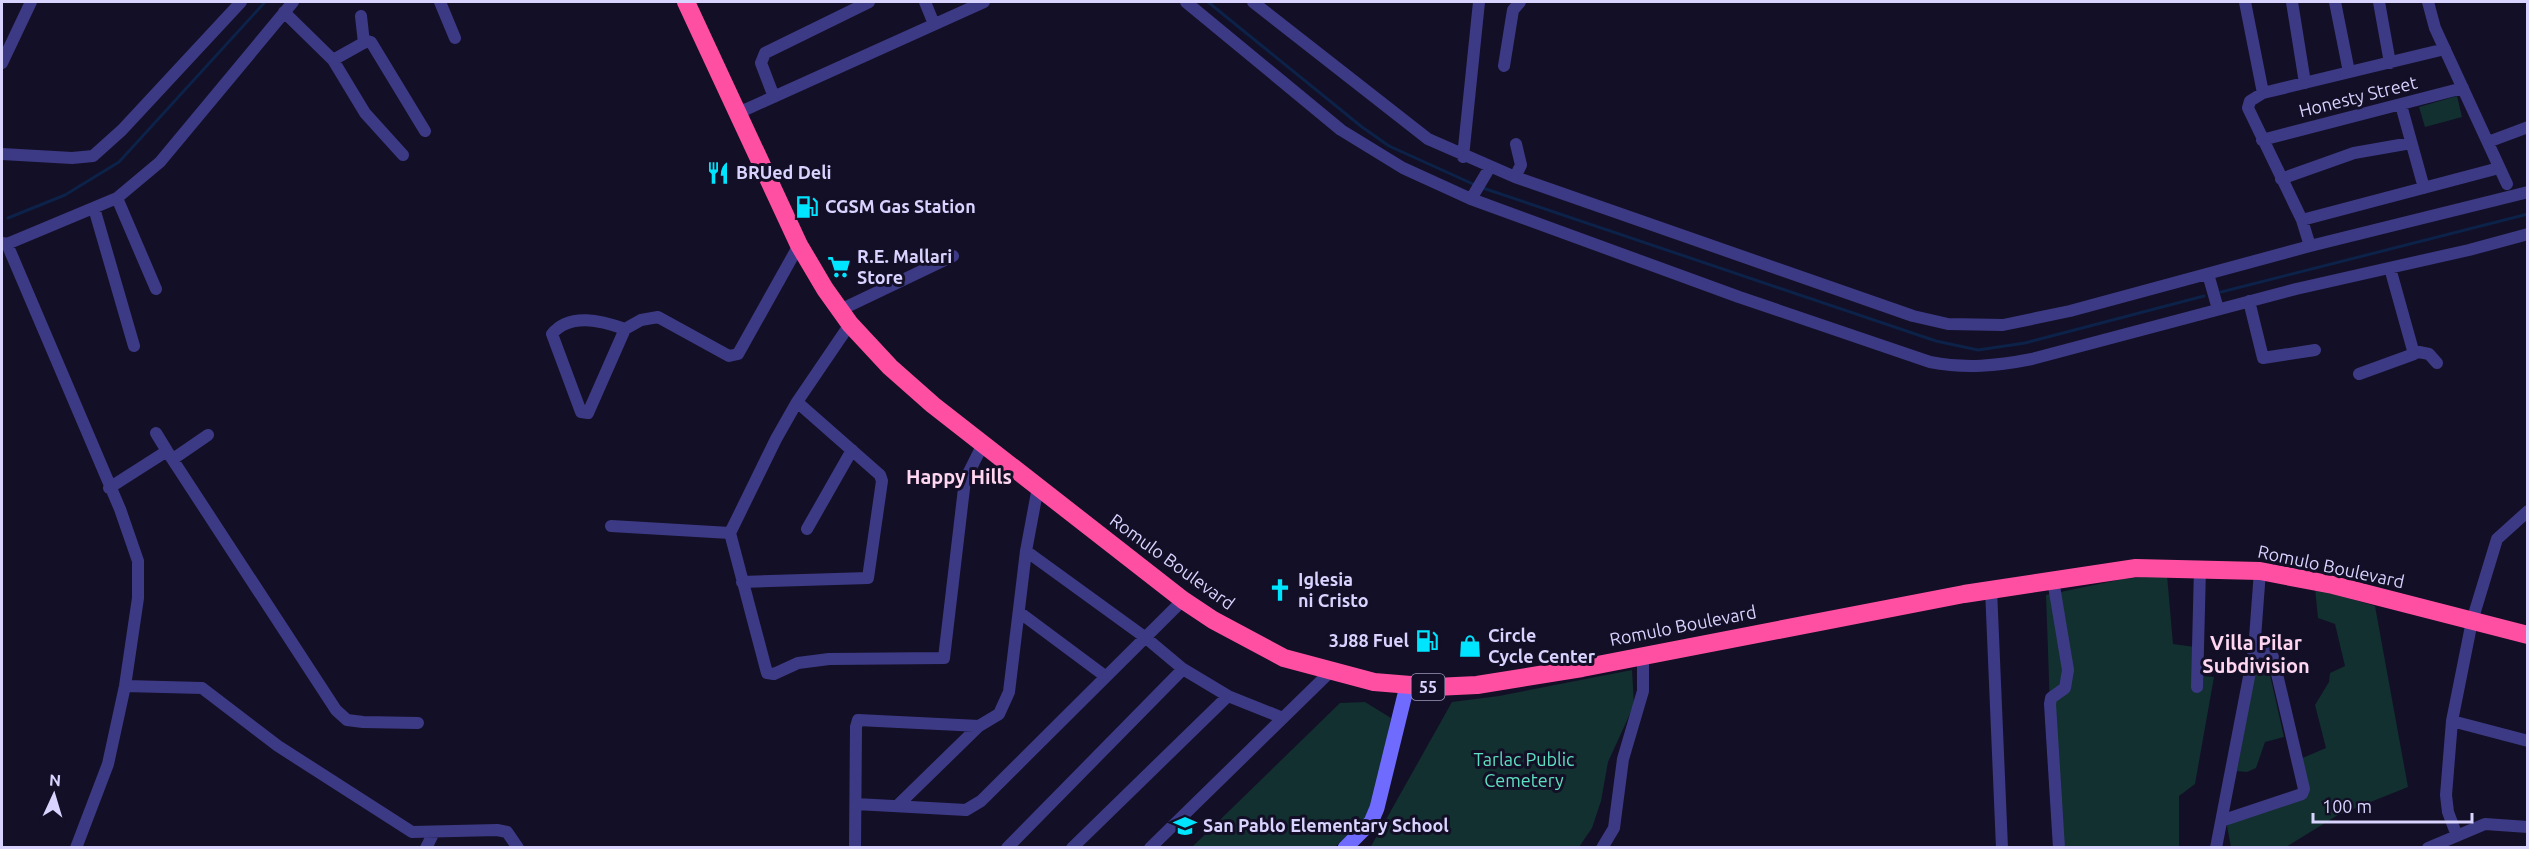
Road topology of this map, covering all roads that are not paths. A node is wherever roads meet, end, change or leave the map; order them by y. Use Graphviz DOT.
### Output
graph roads {
  1 [pos="31,2"];
  2 [pos="241,2"];
  3 [pos="293,2"];
  4 [pos="440,2"];
  5 [pos="686,2"];
  6 [pos="846,2"];
  7 [pos="869,2"];
  8 [pos="925,2"];
  9 [pos="984,2"];
  10 [pos="1186,2"];
  11 [pos="1253,2"];
  12 [pos="1479,2"];
  13 [pos="1520,2"];
  14 [pos="2245,2"];
  15 [pos="2292,2"];
  16 [pos="2335,2"];
  17 [pos="2379,2"];
  18 [pos="2428,2"];
  19 [pos="284,12"];
  20 [pos="841,15"];
  21 [pos="361,16"];
  22 [pos="934,24"];
  23 [pos="455,38"];
  24 [pos="364,43"];
  25 [pos="2445,49"];
  26 [pos="333,60"];
  27 [pos="2,63"];
  28 [pos="2390,63"];
  29 [pos="1504,66"];
  30 [pos="2349,72"];
  31 [pos="2305,83"];
  32 [pos="2463,88"];
  33 [pos="2263,93"];
  34 [pos="774,97"];
  35 [pos="2401,105"];
  36 [pos="738,113"];
  37 [pos="2528,127"];
  38 [pos="425,131"];
  39 [pos="2262,140"];
  40 [pos="2488,142"];
  41 [pos="2411,143"];
  42 [pos="1516,144"];
  43 [pos="2,154"];
  44 [pos="403,155"];
  45 [pos="1463,157"];
  46 [pos="1490,167"];
  47 [pos="2499,168"];
  48 [pos="1515,177"];
  49 [pos="2281,179"];
  50 [pos="2506,184"];
  51 [pos="2424,188"];
  52 [pos="2528,192"];
  53 [pos="117,198"];
  54 [pos="1471,199"];
  55 [pos="94,208"];
  56 [pos="2302,220"];
  57 [pos="2528,234"];
  58 [pos="4,244"];
  59 [pos="799,245"];
  60 [pos="2310,246"];
  61 [pos="953,256"];
  62 [pos="2390,268"];
  63 [pos="2208,274"];
  64 [pos="156,289"];
  65 [pos="2249,301"];
  66 [pos="2218,309"];
  67 [pos="845,317"];
  68 [pos="625,328"];
  69 [pos="134,346"];
  70 [pos="2315,350"];
  71 [pos="2414,351"];
  72 [pos="2437,363"];
  73 [pos="2359,374"];
  74 [pos="797,402"];
  75 [pos="156,434"];
  76 [pos="208,435"];
  77 [pos="983,444"];
  78 [pos="852,450"];
  79 [pos="170,455"];
  80 [pos="1038,487"];
  81 [pos="109,488"];
  82 [pos="2528,511"];
  83 [pos="2515,520"];
  84 [pos="610,526"];
  85 [pos="2528,528"];
  86 [pos="807,529"];
  87 [pos="730,533"];
  88 [pos="1026,551"];
  89 [pos="2200,568"];
  90 [pos="2260,572"];
  91 [pos="2054,580"];
  92 [pos="742,582"];
  93 [pos="1991,590"];
  94 [pos="1183,600"];
  95 [pos="1019,612"];
  96 [pos="2472,621"];
  97 [pos="2528,635"];
  98 [pos="1146,638"];
  99 [pos="2254,651"];
  100 [pos="1643,654"];
  101 [pos="1184,669"];
  102 [pos="1330,672"];
  103 [pos="1105,676"];
  104 [pos="125,686"];
  105 [pos="1407,686"];
  106 [pos="2197,687"];
  107 [pos="1228,696"];
  108 [pos="1283,718"];
  109 [pos="2452,721"];
  110 [pos="418,723"];
  111 [pos="980,726"];
  112 [pos="2528,741"];
  113 [pos="856,804"];
  114 [pos="897,807"];
  115 [pos="2223,824"];
  116 [pos="2528,827"];
  117 [pos="1614,828"];
  118 [pos="434,832"];
  119 [pos="2457,836"];
  120 [pos="76,848"];
  121 [pos="426,848"];
  122 [pos="518,848"];
  123 [pos="855,848"];
  124 [pos="1007,848"];
  125 [pos="1072,848"];
  126 [pos="1150,848"];
  127 [pos="1345,848"];
  128 [pos="1602,848"];
  129 [pos="1614,848"];
  130 [pos="2002,848"];
  131 [pos="2059,848"];
  132 [pos="2216,848"];
  133 [pos="2228,848"];
  134 [pos="2428,848"];
  1 -- 27 [label="street"];
  2 -- 43 [label="street"];
  3 -- 19 [label="street"];
  4 -- 23 [label="street"];
  5 -- 36 [label="highway, Romulo Boulevard / 55"];
  6 -- 20 [label="street"];
  7 -- 20 [label="street"];
  8 -- 22 [label="street"];
  9 -- 22 [label="street"];
  10 -- 54 [label="street"];
  11 -- 45 [label="street"];
  12 -- 45 [label="street"];
  13 -- 29 [label="street"];
  14 -- 33 [label="street"];
  15 -- 31 [label="street"];
  16 -- 30 [label="street"];
  17 -- 28 [label="street"];
  18 -- 25 [label="street"];
  19 -- 26 [label="street"];
  19 -- 53 [label="street"];
  20 -- 34 [label="street"];
  21 -- 24 [label="street"];
  22 -- 34 [label="street"];
  24 -- 26 [label="street"];
  24 -- 38 [label="street"];
  25 -- 28 [label="street"];
  25 -- 32 [label="street"];
  26 -- 44 [label="street"];
  28 -- 30 [label="street"];
  30 -- 31 [label="street"];
  31 -- 33 [label="street"];
  32 -- 35 [label="street, Honesty Street"];
  32 -- 40 [label="street"];
  33 -- 39 [label="street"];
  34 -- 36 [label="street"];
  35 -- 39 [label="street, Honesty Street"];
  35 -- 41 [label="street"];
  36 -- 59 [label="highway, Romulo Boulevard / 55"];
  37 -- 40 [label="street"];
  39 -- 49 [label="street"];
  40 -- 47 [label="street"];
  41 -- 49 [label="street"];
  41 -- 51 [label="street"];
  42 -- 48 [label="street"];
  45 -- 46 [label="street"];
  46 -- 48 [label="street"];
  46 -- 54 [label="street"];
  47 -- 50 [label="street"];
  47 -- 51 [label="street"];
  48 -- 63 [label="street"];
  49 -- 56 [label="street"];
  51 -- 56 [label="street"];
  52 -- 60 [label="street"];
  53 -- 55 [label="street"];
  53 -- 64 [label="street"];
  54 -- 66 [label="street"];
  55 -- 58 [label="street"];
  55 -- 69 [label="street"];
  56 -- 60 [label="street"];
  57 -- 62 [label="street"];
  58 -- 81 [label="street"];
  59 -- 67 [label="highway, Romulo Boulevard / 55"];
  59 -- 68 [label="street"];
  60 -- 63 [label="street"];
  61 -- 67 [label="street"];
  62 -- 65 [label="street"];
  62 -- 71 [label="street"];
  63 -- 66 [label="street"];
  65 -- 66 [label="street"];
  65 -- 70 [label="street"];
  67 -- 74 [label="street"];
  67 -- 77 [label="highway, Romulo Boulevard / 55"];
  68 -- 68 [label="street"];
  71 -- 72 [label="street"];
  71 -- 73 [label="street"];
  74 -- 78 [label="street"];
  74 -- 87 [label="street"];
  75 -- 79 [label="street"];
  76 -- 79 [label="street"];
  77 -- 80 [label="highway, Romulo Boulevard / 55"];
  77 -- 92 [label="street"];
  78 -- 86 [label="street"];
  78 -- 92 [label="street"];
  79 -- 81 [label="street"];
  79 -- 110 [label="street"];
  80 -- 88 [label="street"];
  80 -- 94 [label="highway, Romulo Boulevard / 55"];
  81 -- 104 [label="street"];
  82 -- 83 [label="street"];
  83 -- 85 [label="street"];
  83 -- 96 [label="street"];
  84 -- 87 [label="street"];
  87 -- 92 [label="street"];
  88 -- 95 [label="street"];
  88 -- 98 [label="street"];
  89 -- 90 [label="highway, Romulo Boulevard / 55"];
  89 -- 91 [label="highway, Romulo Boulevard / 55"];
  89 -- 106 [label="street"];
  90 -- 96 [label="highway, Romulo Boulevard / 55"];
  90 -- 99 [label="street"];
  91 -- 93 [label="highway, Romulo Boulevard / 55"];
  91 -- 131 [label="street"];
  93 -- 100 [label="highway, Romulo Boulevard / 55"];
  93 -- 130 [label="street"];
  94 -- 98 [label="street"];
  94 -- 102 [label="highway, Romulo Boulevard / 55"];
  95 -- 103 [label="street"];
  95 -- 111 [label="street"];
  96 -- 97 [label="highway, Romulo Boulevard / 55"];
  96 -- 109 [label="street"];
  98 -- 101 [label="street"];
  98 -- 103 [label="street"];
  99 -- 115 [label="street"];
  99 -- 115 [label="street"];
  100 -- 105 [label="highway, Romulo Boulevard / 55"];
  100 -- 117 [label="street"];
  101 -- 107 [label="street"];
  101 -- 124 [label="street"];
  102 -- 105 [label="highway, Romulo Boulevard / 55"];
  102 -- 108 [label="street"];
  103 -- 114 [label="street"];
  104 -- 118 [label="street"];
  104 -- 120 [label="street"];
  105 -- 127 [label="street"];
  107 -- 108 [label="street"];
  107 -- 125 [label="street"];
  108 -- 126 [label="street"];
  109 -- 112 [label="street"];
  109 -- 119 [label="street"];
  111 -- 113 [label="street"];
  111 -- 114 [label="street"];
  113 -- 114 [label="street"];
  113 -- 123 [label="street"];
  115 -- 132 [label="street"];
  115 -- 133 [label="street"];
  116 -- 119 [label="street"];
  117 -- 128 [label="street"];
  117 -- 129 [label="street"];
  118 -- 121 [label="street"];
  118 -- 122 [label="street"];
  119 -- 134 [label="street"];
}
